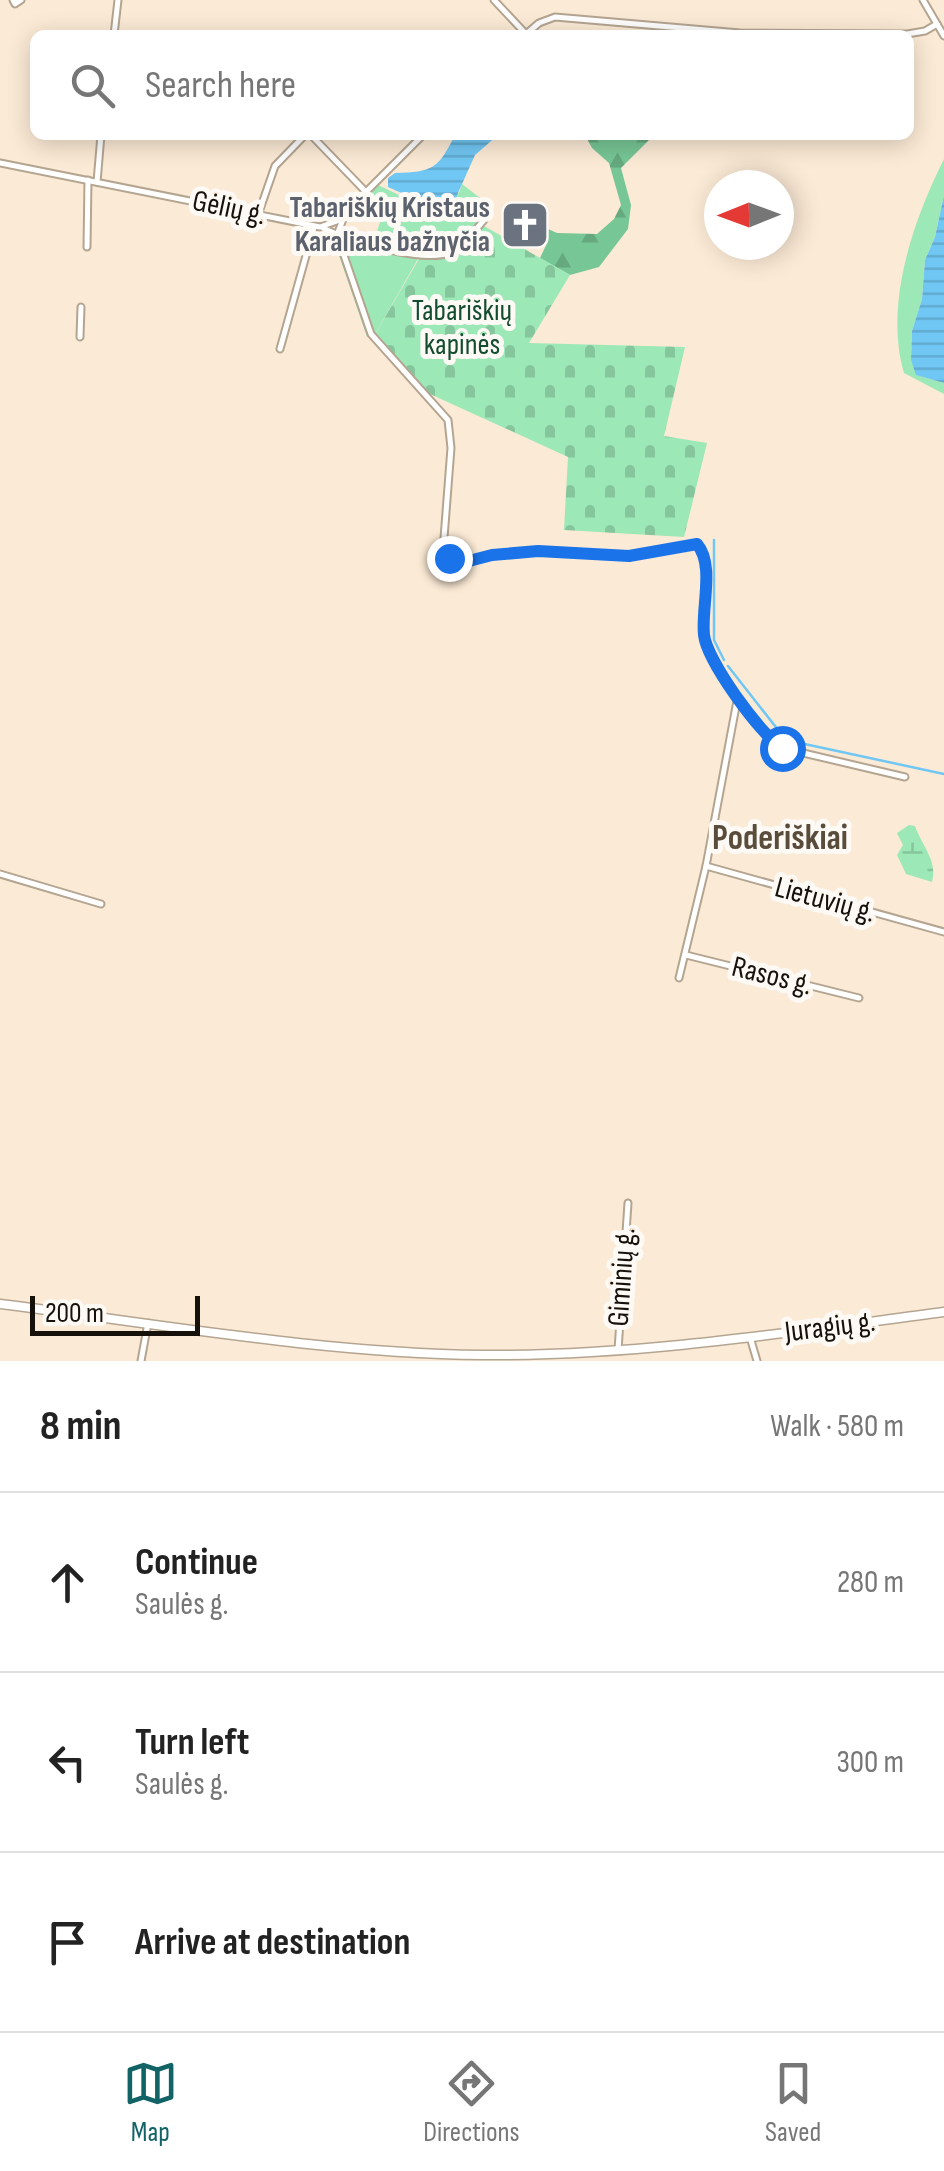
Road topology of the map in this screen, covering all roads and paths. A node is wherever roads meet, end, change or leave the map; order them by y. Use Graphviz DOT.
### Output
graph roads {
  1 [pos="13,0"];
  2 [pos="22,0"];
  3 [pos="118,0"];
  4 [pos="494,0"];
  5 [pos="923,0"];
  6 [pos="937,24"];
  7 [pos="115,30"];
  8 [pos="521,30"];
  9 [pos="531,30"];
  10 [pos="703,30"];
  11 [pos="914,33"];
  12 [pos="944,36"];
  13 [pos="101,140"];
  14 [pos="303,140"];
  15 [pos="313,140"];
  16 [pos="418,140"];
  17 [pos="0,163"];
  18 [pos="88,180"];
  19 [pos="97,182"];
  20 [pos="366,192"];
  21 [pos="258,214"];
  22 [pos="344,214"];
  23 [pos="484,220"];
  24 [pos="318,226"];
  25 [pos="337,235"];
  26 [pos="87,247"];
  27 [pos="81,307"];
  28 [pos="80,336"];
  29 [pos="280,349"];
  30 [pos="737,701"];
  31 [pos="905,777"];
  32 [pos="706,866"];
  33 [pos="0,874"];
  34 [pos="101,904"];
  35 [pos="944,932"];
  36 [pos="686,955"];
  37 [pos="679,978"];
  38 [pos="859,998"];
  39 [pos="628,1204"];
  40 [pos="0,1304"];
  41 [pos="944,1312"];
  42 [pos="148,1323"];
  43 [pos="750,1338"];
  44 [pos="618,1351"];
  45 [pos="141,1361"];
  46 [pos="757,1361"];
  1 -- 2 [label="street"];
  3 -- 7 [label="street"];
  4 -- 8 [label="street"];
  5 -- 6 [label="street"];
  6 -- 11 [label="street"];
  6 -- 12 [label="street"];
  9 -- 10 [label="street"];
  13 -- 19 [label="street"];
  14 -- 21 [label="street"];
  15 -- 20 [label="street"];
  16 -- 20 [label="street"];
  17 -- 18 [label="street, Gėlių g."];
  18 -- 19 [label="street, Gėlių g."];
  18 -- 26 [label="street"];
  19 -- 21 [label="street, Gėlių g."];
  20 -- 22 [label="street"];
  21 -- 24 [label="street, Gėlių g."];
  22 -- 24 [label="street"];
  22 -- 25 [label="street"];
  23 -- 25 [label="street, Gėlių g."];
  24 -- 25 [label="street, Gėlių g."];
  24 -- 29 [label="street"];
  25 -- 30 [label="street"];
  27 -- 28 [label="street"];
  30 -- 31 [label="street"];
  30 -- 32 [label="street"];
  32 -- 35 [label="street, Lietuvių g."];
  32 -- 36 [label="street"];
  33 -- 34 [label="street"];
  36 -- 37 [label="street"];
  36 -- 38 [label="street, Rasos g."];
  39 -- 44 [label="street, Giminių g."];
  40 -- 42 [label="main road, Juragių g."];
  41 -- 43 [label="main road, Juragių g."];
  42 -- 44 [label="main road, Juragių g."];
  42 -- 45 [label="street"];
  43 -- 44 [label="main road, Juragių g."];
  43 -- 46 [label="street"];
}
